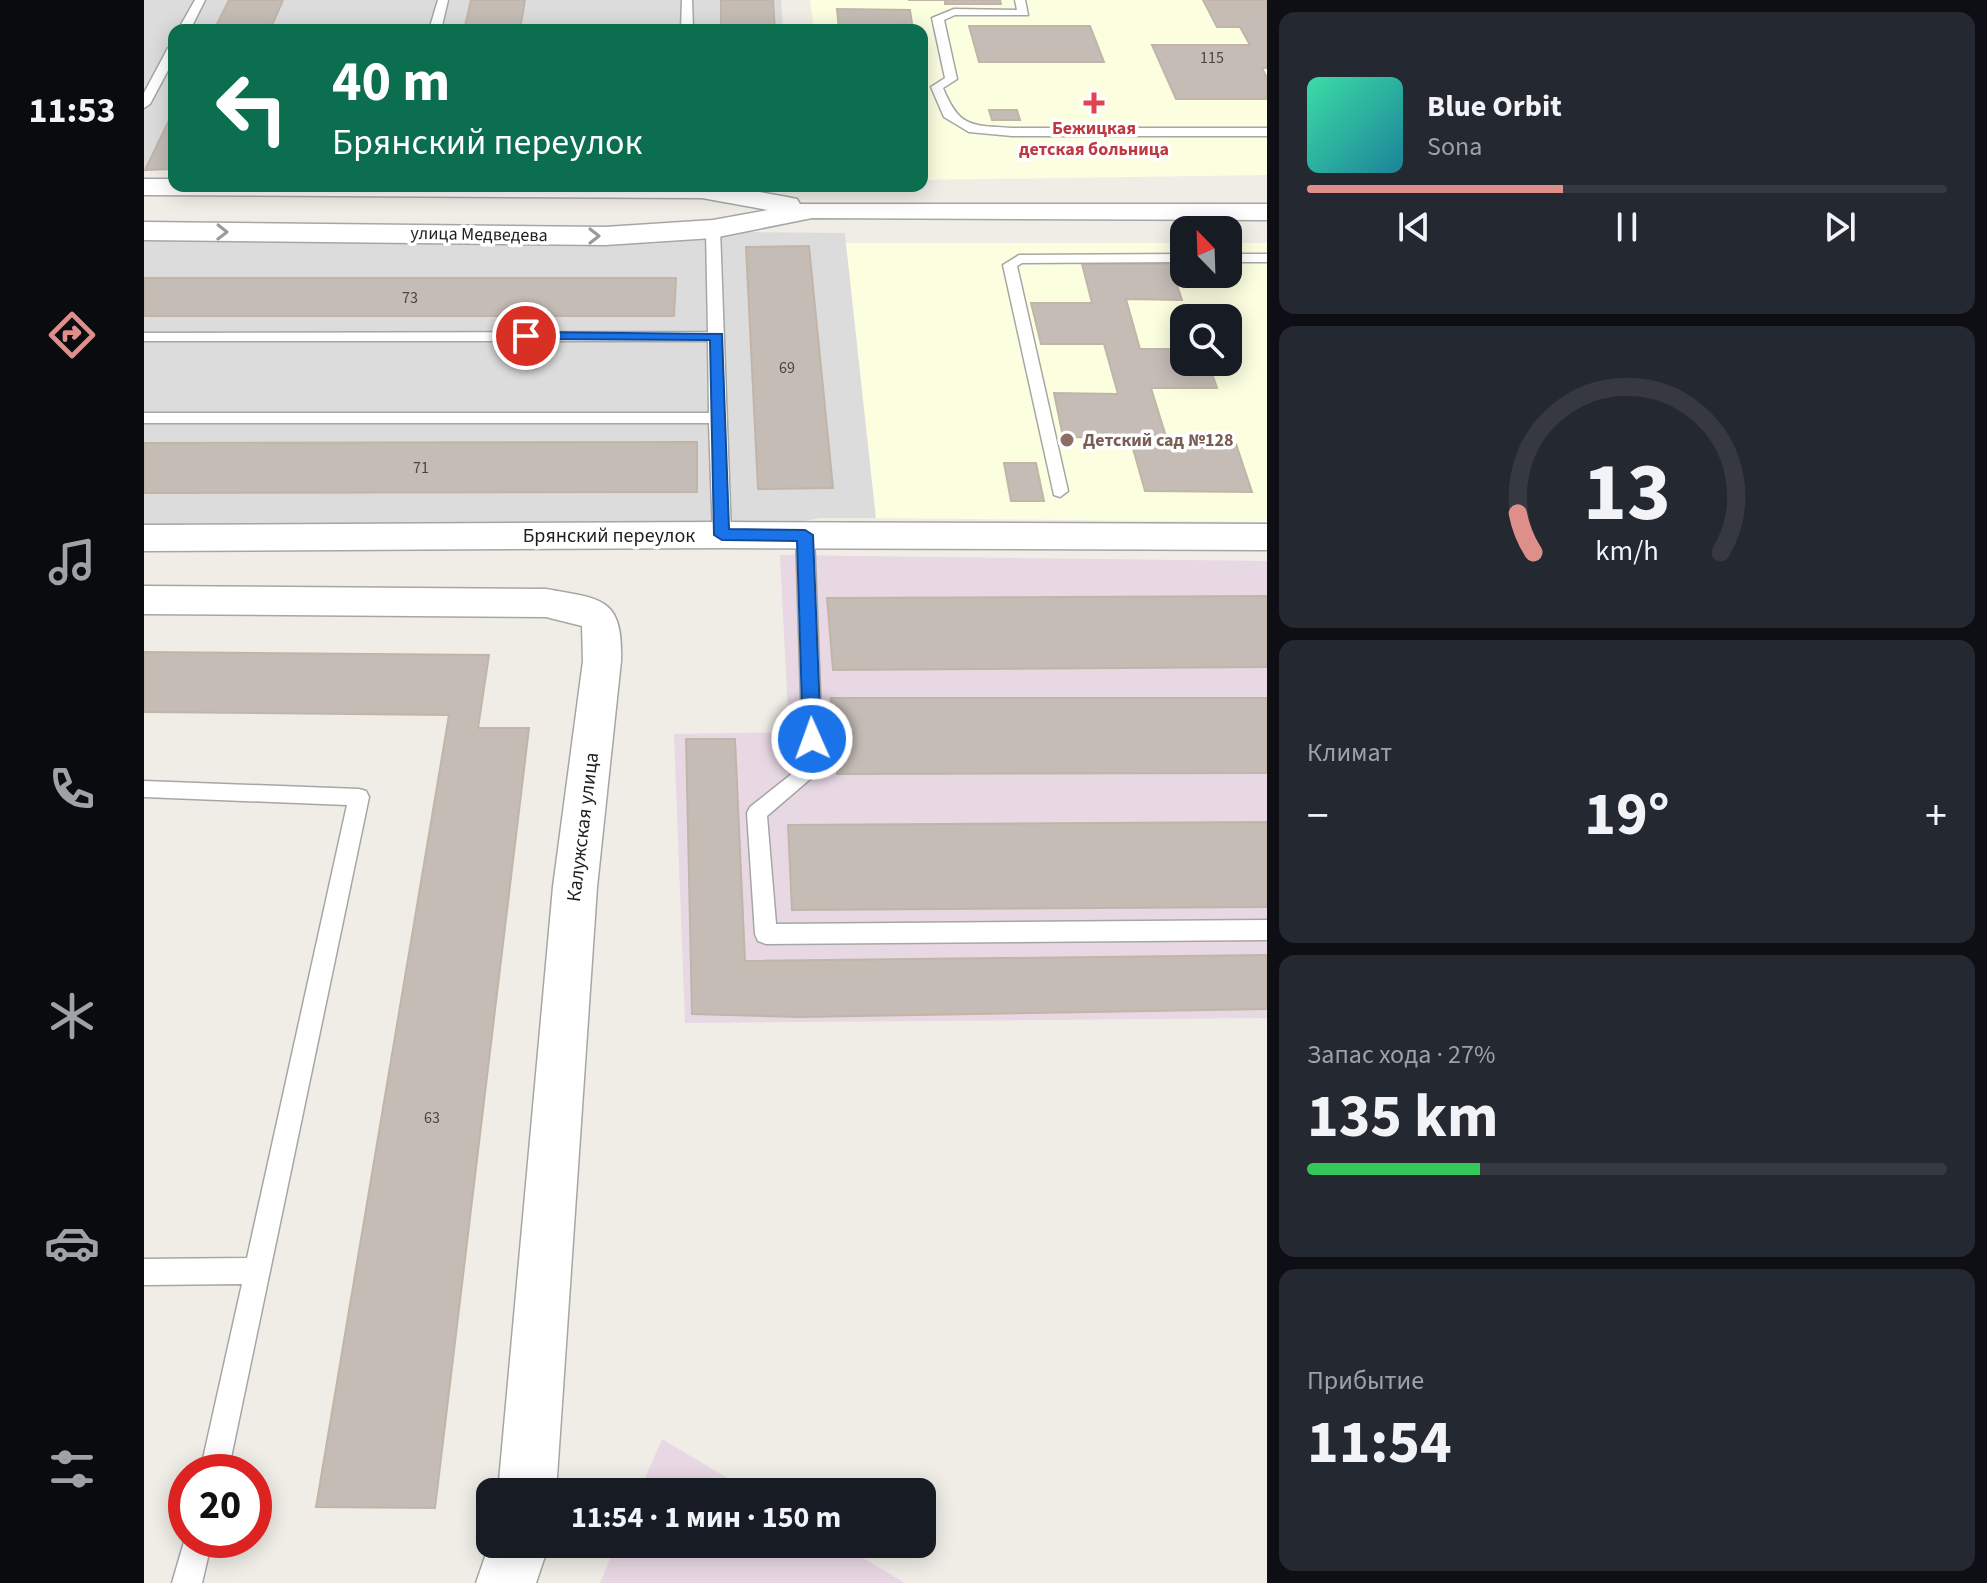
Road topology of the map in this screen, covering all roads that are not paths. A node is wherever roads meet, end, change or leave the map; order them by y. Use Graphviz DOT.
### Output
graph roads {
  1 [pos="200,0"];
  2 [pos="443,0"];
  3 [pos="687,0"];
  4 [pos="1020,0"];
  5 [pos="187,24"];
  6 [pos="437,24"];
  7 [pos="687,24"];
  8 [pos="168,59"];
  9 [pos="144,104"];
  10 [pos="1267,132"];
  11 [pos="144,187"];
  12 [pos="168,187"];
  13 [pos="711,192"];
  14 [pos="812,210"];
  15 [pos="1267,212"];
  16 [pos="713,229"];
  17 [pos="144,231"];
  18 [pos="1170,258"];
  19 [pos="1242,258"];
  20 [pos="1267,258"];
  21 [pos="717,336"];
  22 [pos="144,337"];
  23 [pos="144,418"];
  24 [pos="717,418"];
  25 [pos="1060,491"];
  26 [pos="722,535"];
  27 [pos="805,535"];
  28 [pos="1267,537"];
  29 [pos="144,538"];
  30 [pos="144,600"];
  31 [pos="144,789"];
  32 [pos="1267,930"];
  33 [pos="257,1271"];
  34 [pos="144,1272"];
  35 [pos="218,1454"];
  36 [pos="528,1478"];
  37 [pos="193,1558"];
  38 [pos="514,1558"];
  39 [pos="187,1583"];
  40 [pos="506,1583"];
  1 -- 5 [label="lane"];
  2 -- 6 [label="lane"];
  3 -- 7 [label="lane"];
  4 -- 10 [label="lane"];
  8 -- 9 [label="lane"];
  11 -- 12 [label="street, улица Медведева"];
  13 -- 14 [label="street, улица Медведева"];
  14 -- 15 [label="street, улица Медведева"];
  14 -- 16 [label="street, улица Медведева"];
  17 -- 16 [label="street, улица Медведева, one-way"];
  16 -- 21 [label="lane"];
  18 -- 25 [label="lane"];
  19 -- 20 [label="lane"];
  21 -- 22 [label="lane"];
  21 -- 24 [label="lane"];
  23 -- 24 [label="lane"];
  24 -- 26 [label="lane"];
  26 -- 27 [label="street, Брянский переулок"];
  26 -- 29 [label="street, Брянский переулок"];
  27 -- 28 [label="street, Брянский переулок"];
  27 -- 32 [label="lane"];
  30 -- 36 [label="street, Калужская улица"];
  31 -- 33 [label="lane"];
  33 -- 34 [label="lane"];
  33 -- 35 [label="lane"];
  37 -- 39 [label="lane"];
  38 -- 40 [label="street"];
}
